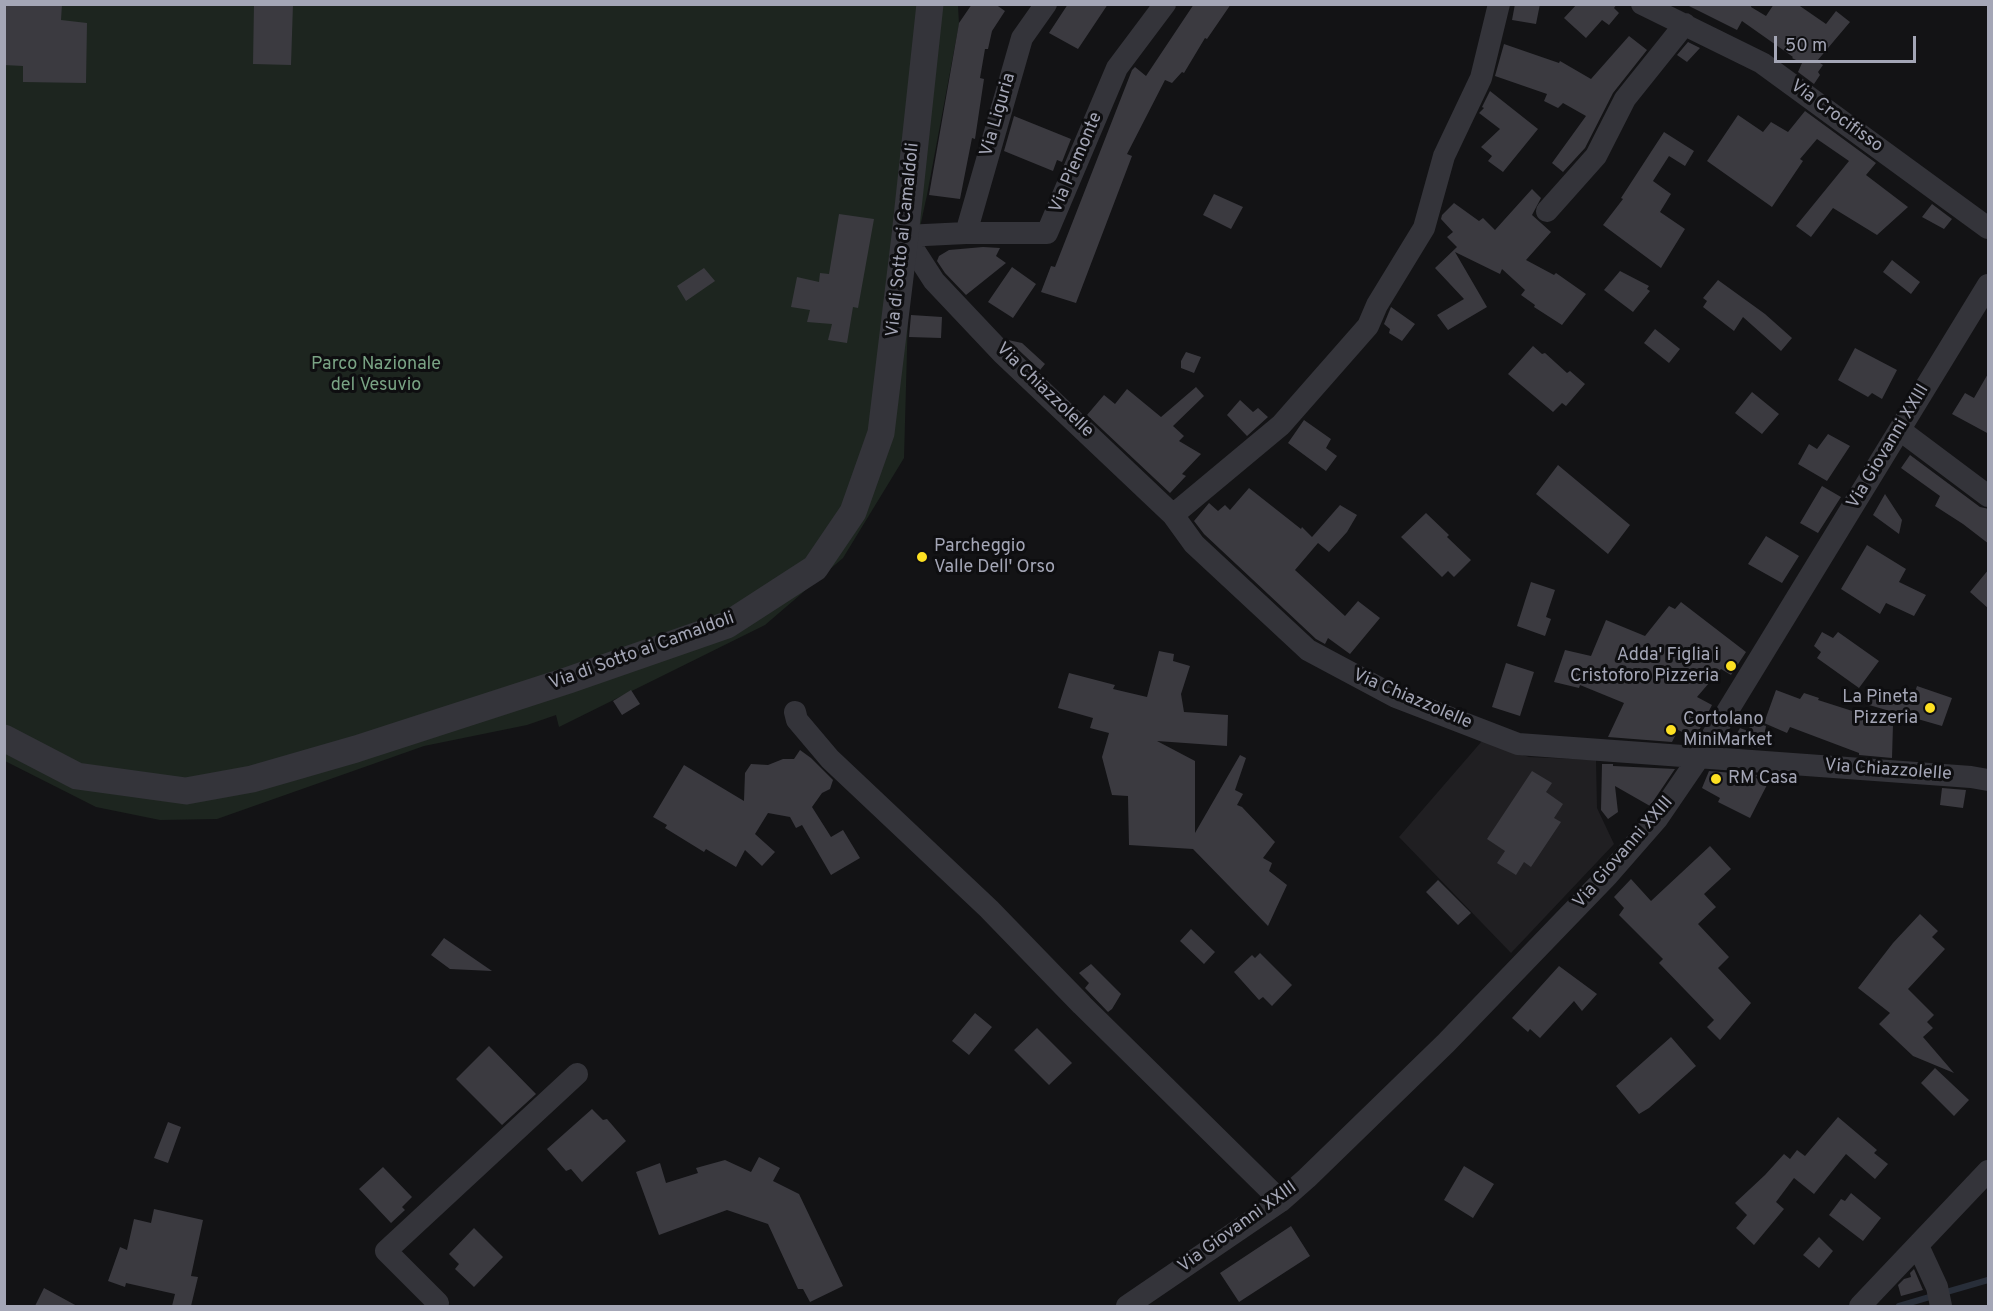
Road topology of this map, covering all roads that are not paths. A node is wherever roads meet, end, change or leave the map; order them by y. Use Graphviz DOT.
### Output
graph roads {
  1 [pos="930,4"];
  2 [pos="1046,4"];
  3 [pos="1165,4"];
  4 [pos="1498,4"];
  5 [pos="1642,4"];
  6 [pos="1685,24"];
  7 [pos="1547,212"];
  8 [pos="1989,228"];
  9 [pos="966,233"];
  10 [pos="905,236"];
  11 [pos="1989,285"];
  12 [pos="1900,430"];
  13 [pos="1989,496"];
  14 [pos="1173,515"];
  15 [pos="795,712"];
  16 [pos="4,738"];
  17 [pos="1700,756"];
  18 [pos="1989,780"];
  19 [pos="577,1074"];
  20 [pos="1989,1171"];
  21 [pos="1281,1201"];
  22 [pos="1918,1246"];
  23 [pos="1940,1297"];
  24 [pos="436,1306"];
  25 [pos="1127,1306"];
  26 [pos="1860,1306"];
  1 -- 10 [label="street, Via di Sotto ai Camaldoli"];
  2 -- 9 [label="street, Via Liguria"];
  3 -- 9 [label="street, Via Piemonte"];
  4 -- 14 [label="street"];
  5 -- 6 [label="street, Via Crocifisso"];
  6 -- 7 [label="street"];
  6 -- 8 [label="street, Via Crocifisso"];
  9 -- 10 [label="street, Via Piemonte"];
  10 -- 14 [label="street, Via Chiazzolelle"];
  10 -- 16 [label="street, Via di Sotto ai Camaldoli"];
  11 -- 12 [label="street, Via Giovanni XXIII"];
  12 -- 13 [label="street"];
  12 -- 17 [label="street, Via Giovanni XXIII"];
  14 -- 17 [label="street, Via Chiazzolelle"];
  15 -- 21 [label="street"];
  17 -- 18 [label="street, Via Chiazzolelle"];
  17 -- 21 [label="street, Via Giovanni XXIII"];
  19 -- 24 [label="street"];
  20 -- 22 [label="street"];
  21 -- 25 [label="street, Via Giovanni XXIII"];
  22 -- 23 [label="street"];
  22 -- 26 [label="street"];
}
